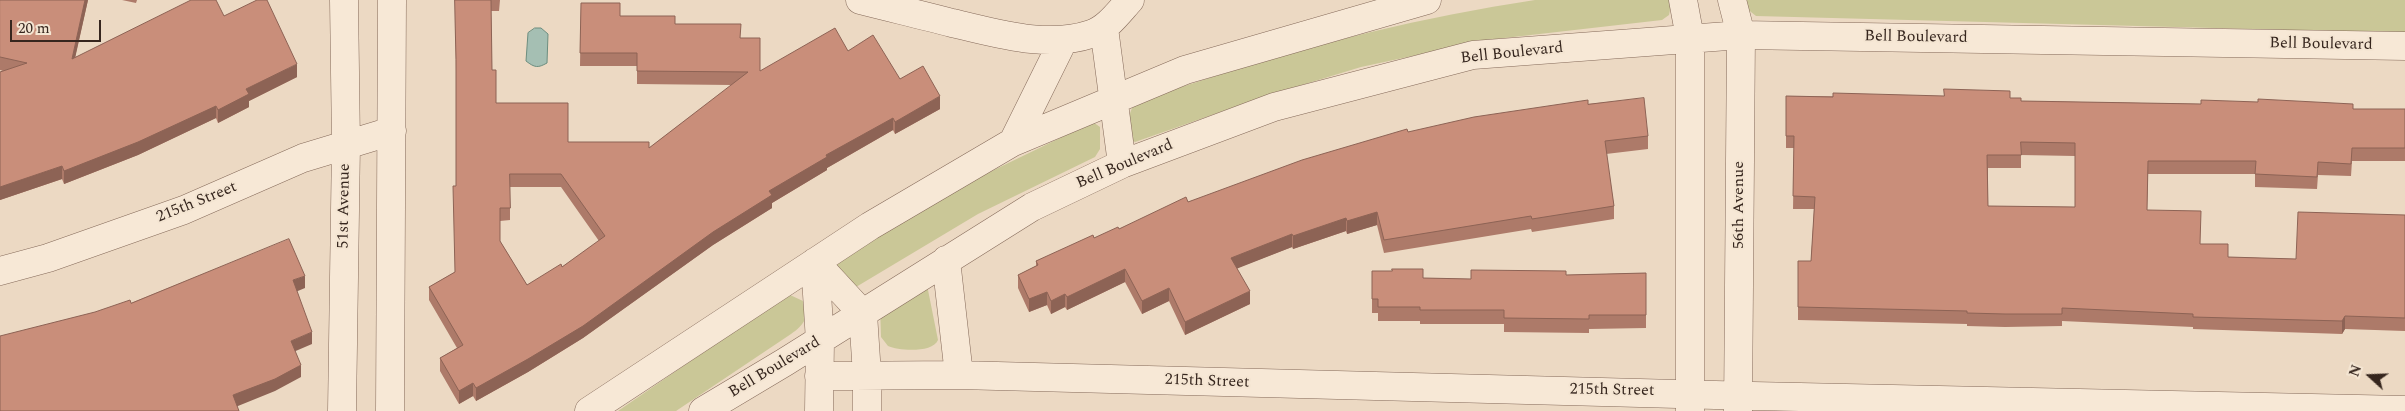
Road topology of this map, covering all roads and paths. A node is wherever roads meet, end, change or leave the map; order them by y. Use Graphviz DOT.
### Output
graph roads {
  1 [pos="344,0"];
  2 [pos="392,0"];
  3 [pos="860,0"];
  4 [pos="1130,0"];
  5 [pos="1427,0"];
  6 [pos="1682,0"];
  7 [pos="1732,0"];
  8 [pos="1104,28"];
  9 [pos="1741,35"];
  10 [pos="1690,38"];
  11 [pos="1063,41"];
  12 [pos="2405,46"];
  13 [pos="1113,100"];
  14 [pos="392,131"];
  15 [pos="1013,142"];
  16 [pos="346,144"];
  17 [pos="1122,164"];
  18 [pos="946,260"];
  19 [pos="815,262"];
  20 [pos="0,270"];
  21 [pos="863,314"];
  22 [pos="820,341"];
  23 [pos="959,375"];
  24 [pos="819,376"];
  25 [pos="867,376"];
  26 [pos="1690,402"];
  27 [pos="1739,403"];
  28 [pos="2405,410"];
  29 [pos="342,411"];
  30 [pos="390,411"];
  31 [pos="589,411"];
  32 [pos="703,411"];
  33 [pos="819,411"];
  34 [pos="867,411"];
  1 -- 16 [label="street, 51st Avenue"];
  2 -- 14 [label="street"];
  3 -- 11 [label="street"];
  4 -- 8 [label="street"];
  5 -- 13 [label="street"];
  6 -- 10 [label="street"];
  7 -- 9 [label="street, 56th Avenue"];
  8 -- 11 [label="street"];
  8 -- 13 [label="street"];
  9 -- 10 [label="street, Bell Boulevard"];
  9 -- 12 [label="street, Bell Boulevard"];
  9 -- 27 [label="street, 56th Avenue"];
  10 -- 17 [label="street, Bell Boulevard"];
  10 -- 26 [label="street"];
  11 -- 15 [label="street"];
  13 -- 15 [label="street"];
  13 -- 17 [label="street"];
  14 -- 16 [label="street, 215th Street"];
  14 -- 30 [label="street"];
  15 -- 19 [label="street"];
  16 -- 20 [label="street, 215th Street"];
  16 -- 29 [label="street, 51st Avenue"];
  17 -- 18 [label="street, Bell Boulevard"];
  18 -- 21 [label="street, Bell Boulevard"];
  18 -- 23 [label="street"];
  19 -- 21 [label="street"];
  19 -- 22 [label="street"];
  19 -- 31 [label="street"];
  21 -- 22 [label="street, Bell Boulevard"];
  21 -- 25 [label="street"];
  22 -- 24 [label="street"];
  22 -- 32 [label="street, Bell Boulevard"];
  23 -- 25 [label="street, 215th Street"];
  23 -- 26 [label="street, 215th Street"];
  24 -- 25 [label="street, 215th Street"];
  24 -- 33 [label="street"];
  25 -- 34 [label="street"];
  26 -- 27 [label="street, 215th Street"];
  27 -- 28 [label="street, 215th Street"];
}
